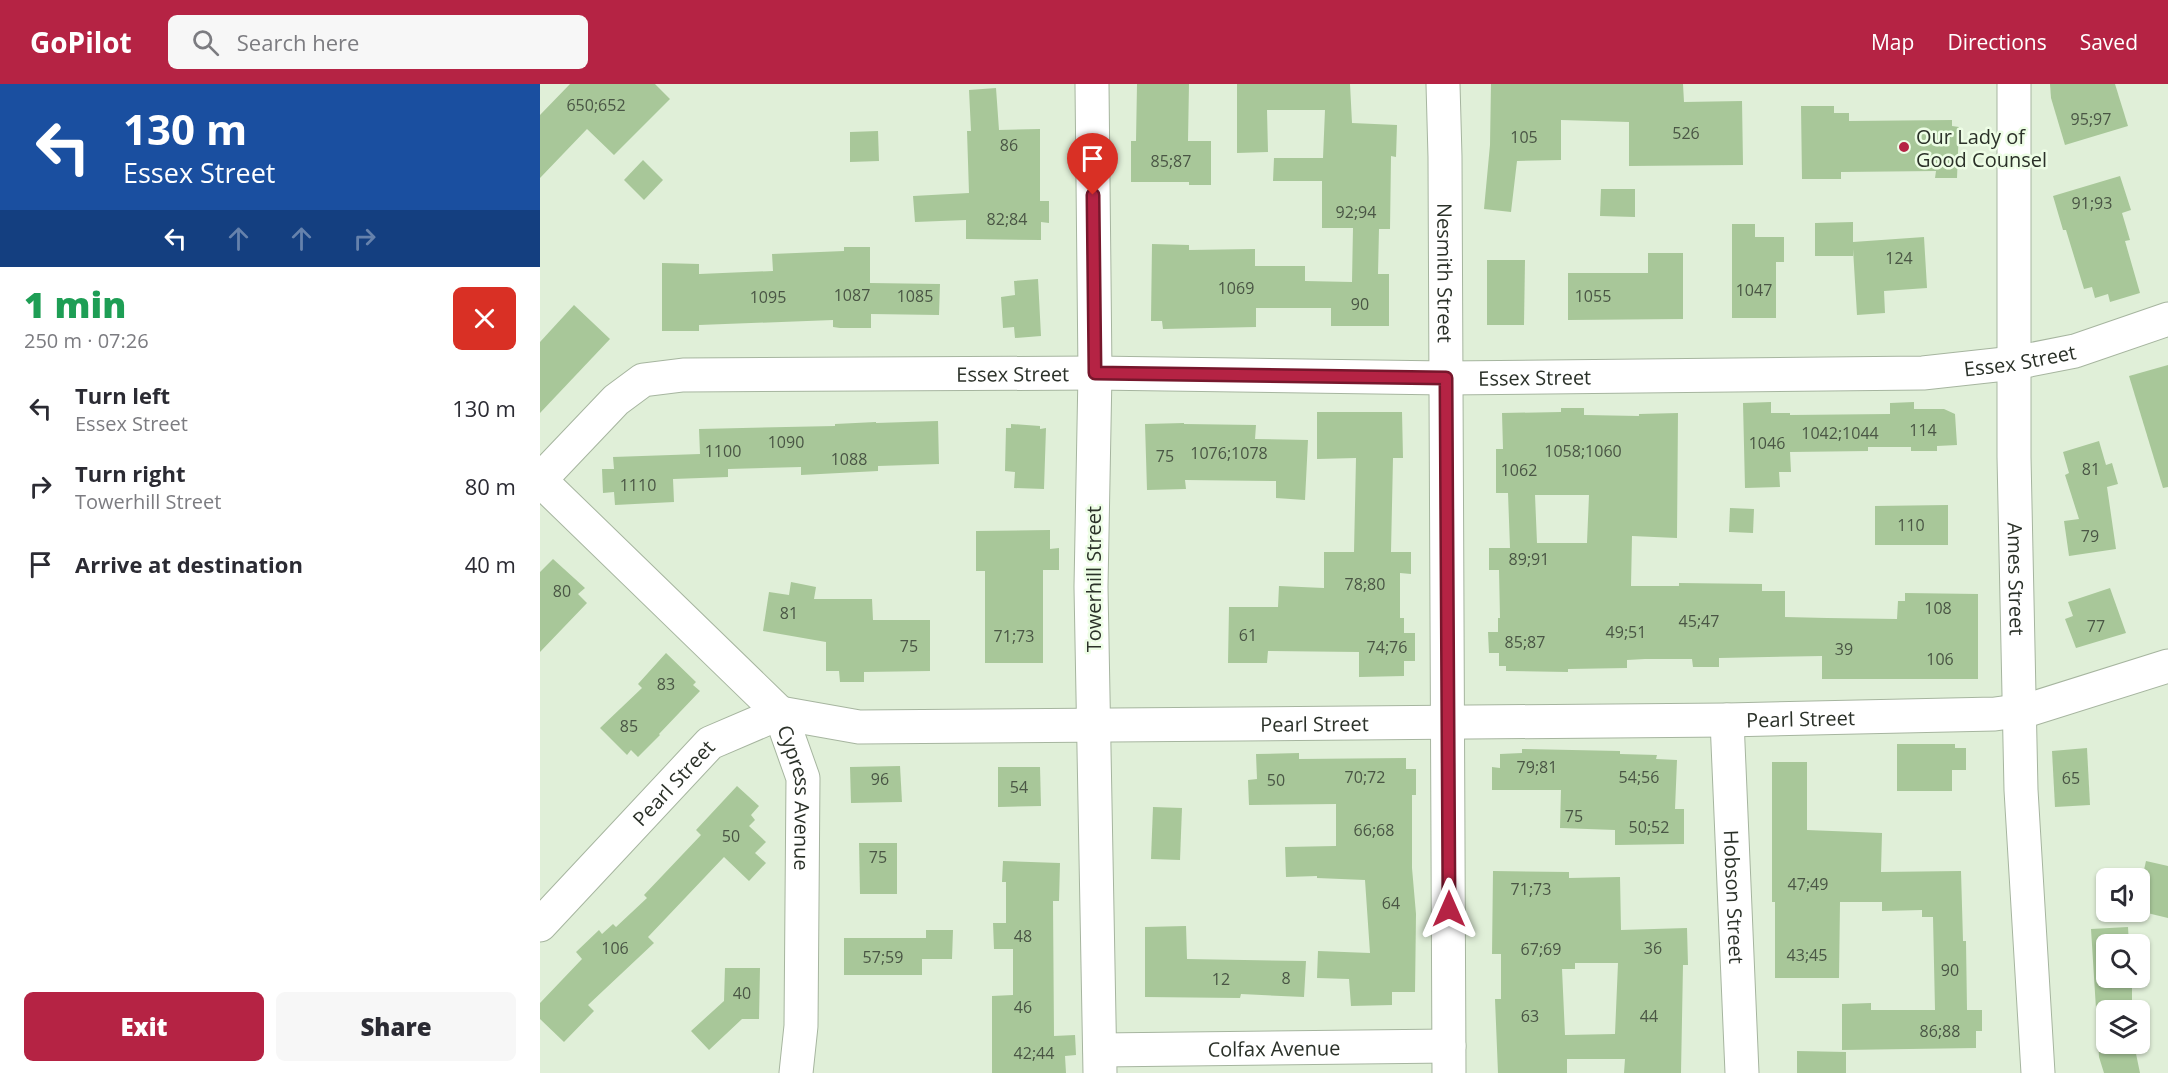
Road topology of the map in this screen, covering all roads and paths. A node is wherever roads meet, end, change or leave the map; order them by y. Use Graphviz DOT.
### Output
graph roads {
  1 [pos="1092,84"];
  2 [pos="1443,84"];
  3 [pos="2014,84"];
  4 [pos="2168,319"];
  5 [pos="2014,363"];
  6 [pos="1095,373"];
  7 [pos="1446,378"];
  8 [pos="540,480"];
  9 [pos="2168,666"];
  10 [pos="2019,711"];
  11 [pos="780,713"];
  12 [pos="1727,720"];
  13 [pos="1448,721"];
  14 [pos="1094,724"];
  15 [pos="540,925"];
  16 [pos="1449,1059"];
  17 [pos="1100,1061"];
  18 [pos="796,1073"];
  19 [pos="1742,1073"];
  20 [pos="2038,1073"];
  1 -- 6 [label="street, Towerhill Street"];
  2 -- 7 [label="street, Nesmith Street"];
  3 -- 5 [label="street, Ames Street"];
  4 -- 5 [label="street, Essex Street"];
  5 -- 7 [label="street, Essex Street"];
  5 -- 10 [label="street, Ames Street"];
  6 -- 7 [label="street, Essex Street"];
  6 -- 8 [label="street, Essex Street"];
  6 -- 14 [label="street, Towerhill Street"];
  7 -- 13 [label="street, Nesmith Street"];
  8 -- 11 [label="street, Cypress Avenue"];
  9 -- 10 [label="street, Pearl Street"];
  10 -- 12 [label="street, Pearl Street"];
  10 -- 20 [label="street, Ames Street"];
  11 -- 14 [label="street, Pearl Street"];
  11 -- 15 [label="street, Pearl Street"];
  11 -- 18 [label="street, Cypress Avenue"];
  12 -- 13 [label="street, Pearl Street"];
  12 -- 19 [label="street, Hobson Street"];
  13 -- 14 [label="street, Pearl Street"];
  13 -- 16 [label="street, Nesmith Street"];
  14 -- 17 [label="street, Towerhill Street"];
  16 -- 17 [label="street, Colfax Avenue"];
}
